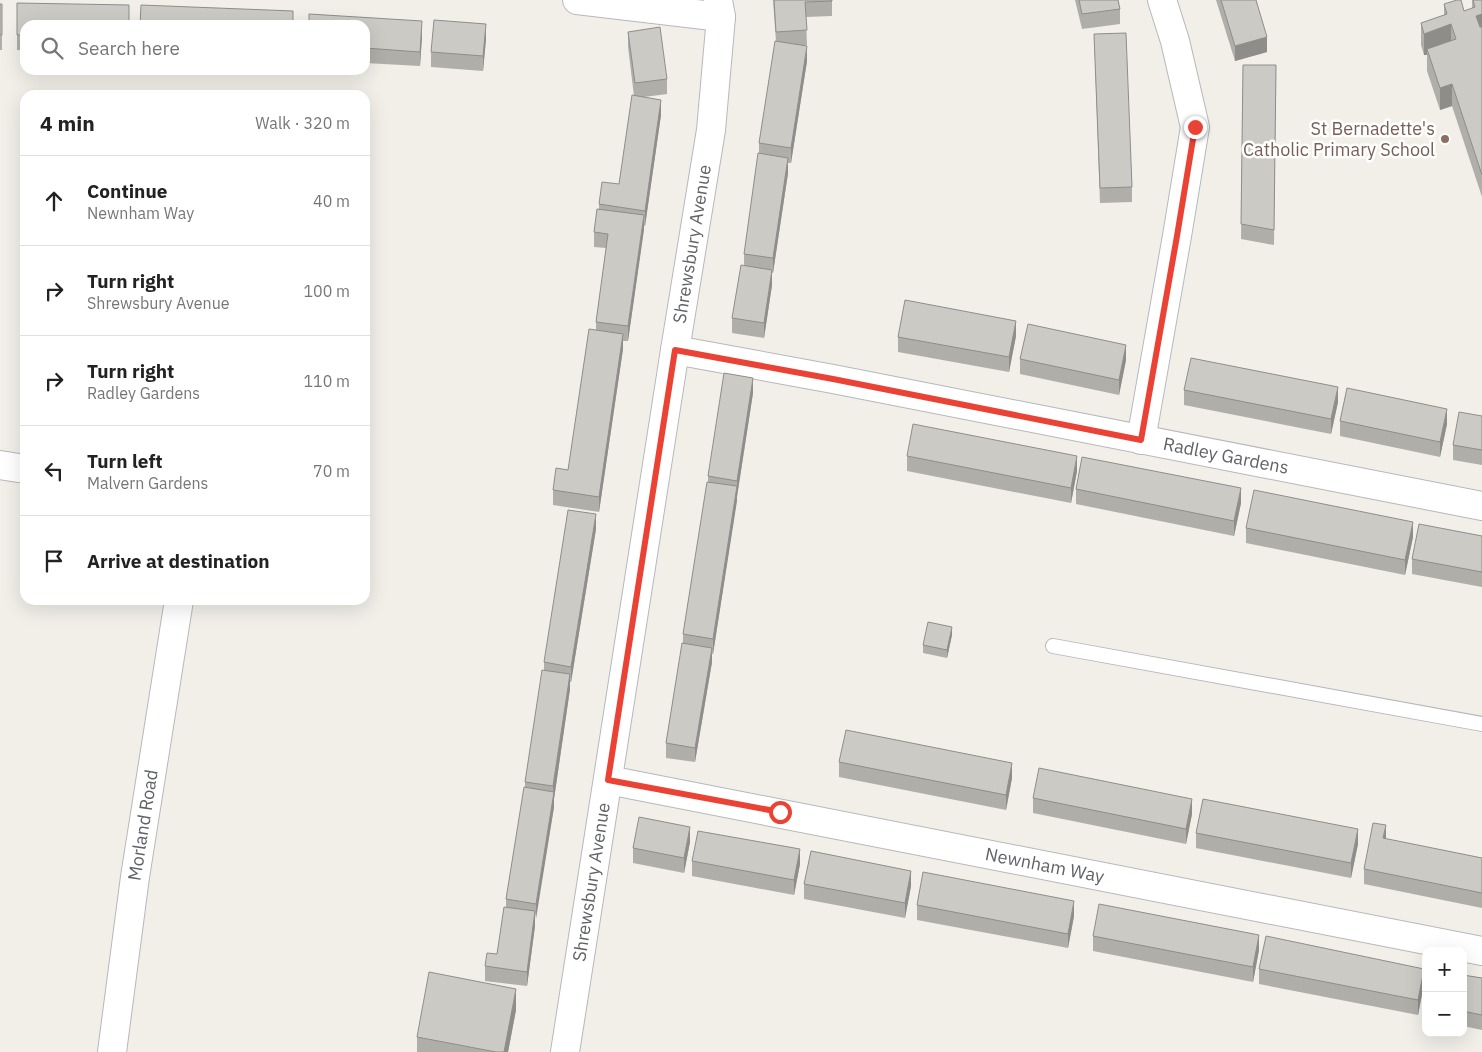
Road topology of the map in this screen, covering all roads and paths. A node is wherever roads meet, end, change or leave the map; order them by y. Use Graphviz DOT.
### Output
graph roads {
  1 [pos="577,0"];
  2 [pos="1162,0"];
  3 [pos="720,9"];
  4 [pos="675,350"];
  5 [pos="1141,440"];
  6 [pos="0,466"];
  7 [pos="20,468"];
  8 [pos="1482,506"];
  9 [pos="178,605"];
  10 [pos="1053,646"];
  11 [pos="1482,724"];
  12 [pos="608,780"];
  13 [pos="1482,951"];
  14 [pos="112,1052"];
  15 [pos="565,1052"];
  1 -- 3 [label="street"];
  2 -- 5 [label="street"];
  3 -- 4 [label="street, Shrewsbury Avenue"];
  4 -- 5 [label="street, Radley Gardens"];
  4 -- 12 [label="street, Shrewsbury Avenue"];
  5 -- 8 [label="street, Radley Gardens"];
  6 -- 7 [label="street"];
  9 -- 14 [label="street, Morland Road"];
  10 -- 11 [label="lane"];
  12 -- 13 [label="street, Newnham Way"];
  12 -- 15 [label="street, Shrewsbury Avenue"];
}
